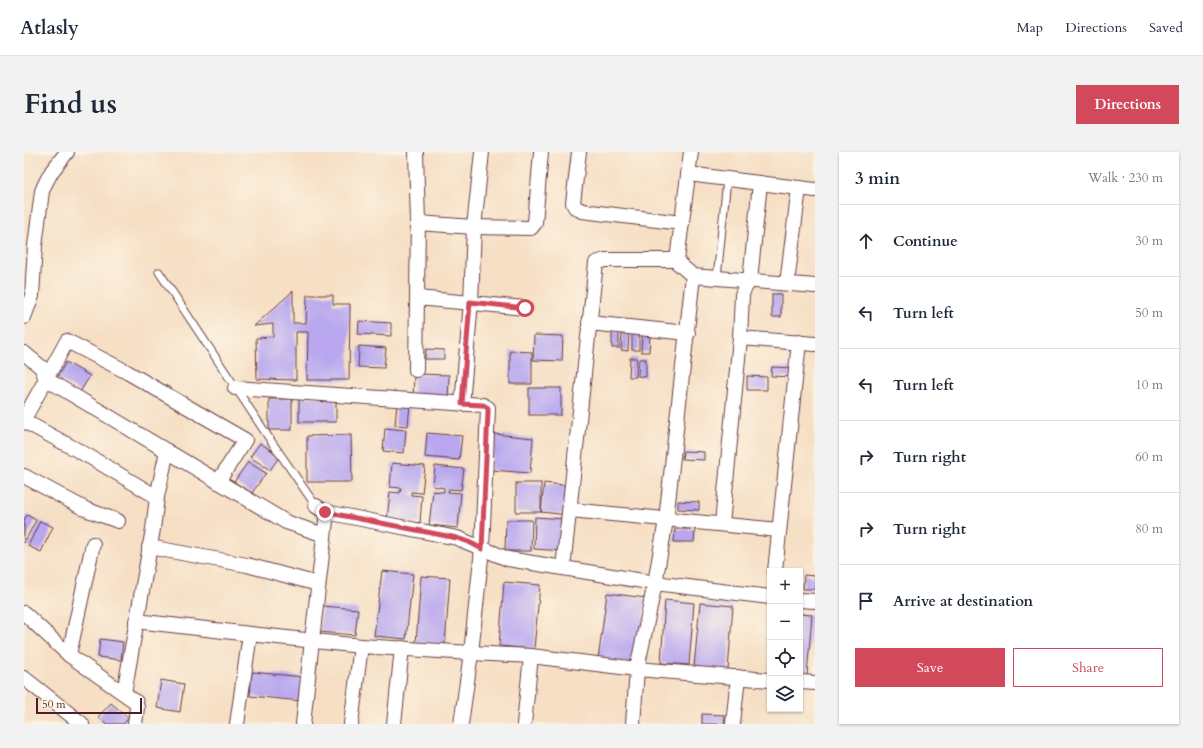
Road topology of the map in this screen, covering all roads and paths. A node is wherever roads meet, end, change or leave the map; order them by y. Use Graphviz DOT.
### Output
graph roads {
  1 [pos="67,152"];
  2 [pos="416,152"];
  3 [pos="482,152"];
  4 [pos="541,152"];
  5 [pos="580,152"];
  6 [pos="691,152"];
  7 [pos="688,174"];
  8 [pos="727,179"];
  9 [pos="760,183"];
  10 [pos="799,188"];
  11 [pos="815,190"];
  12 [pos="418,223"];
  13 [pos="682,223"];
  14 [pos="474,227"];
  15 [pos="30,246"];
  16 [pos="677,260"];
  17 [pos="159,272"];
  18 [pos="693,276"];
  19 [pos="717,278"];
  20 [pos="750,280"];
  21 [pos="787,284"];
  22 [pos="815,286"];
  23 [pos="417,298"];
  24 [pos="470,302"];
  25 [pos="525,308"];
  26 [pos="24,318"];
  27 [pos="589,323"];
  28 [pos="688,333"];
  29 [pos="740,338"];
  30 [pos="799,342"];
  31 [pos="815,344"];
  32 [pos="24,353"];
  33 [pos="416,370"];
  34 [pos="46,379"];
  35 [pos="236,388"];
  36 [pos="462,404"];
  37 [pos="24,420"];
  38 [pos="167,451"];
  39 [pos="24,476"];
  40 [pos="218,482"];
  41 [pos="157,497"];
  42 [pos="321,509"];
  43 [pos="570,510"];
  44 [pos="666,520"];
  45 [pos="118,521"];
  46 [pos="722,524"];
  47 [pos="779,530"];
  48 [pos="324,535"];
  49 [pos="93,544"];
  50 [pos="149,548"];
  51 [pos="482,549"];
  52 [pos="563,568"];
  53 [pos="775,568"];
  54 [pos="655,583"];
  55 [pos="318,584"];
  56 [pos="767,597"];
  57 [pos="803,600"];
  58 [pos="815,601"];
  59 [pos="24,614"];
  60 [pos="136,620"];
  61 [pos="250,634"];
  62 [pos="312,640"];
  63 [pos="361,646"];
  64 [pos="402,648"];
  65 [pos="471,653"];
  66 [pos="69,655"];
  67 [pos="531,656"];
  68 [pos="637,669"];
  69 [pos="738,677"];
  70 [pos="24,678"];
  71 [pos="767,680"];
  72 [pos="803,682"];
  73 [pos="815,683"];
  74 [pos="124,693"];
  75 [pos="82,724"];
  76 [pos="135,724"];
  77 [pos="237,724"];
  78 [pos="304,724"];
  79 [pos="351,724"];
  80 [pos="394,724"];
  81 [pos="461,724"];
  82 [pos="524,724"];
  83 [pos="633,724"];
  84 [pos="733,724"];
  1 -- 15 [label="street"];
  2 -- 12 [label="street"];
  3 -- 14 [label="street"];
  4 -- 14 [label="street"];
  5 -- 13 [label="street"];
  6 -- 7 [label="street"];
  7 -- 8 [label="street"];
  7 -- 13 [label="street"];
  8 -- 9 [label="street"];
  8 -- 19 [label="lane"];
  9 -- 10 [label="street"];
  9 -- 20 [label="street"];
  10 -- 11 [label="street"];
  10 -- 21 [label="street"];
  12 -- 14 [label="street"];
  12 -- 23 [label="street"];
  13 -- 16 [label="street"];
  14 -- 24 [label="street"];
  15 -- 26 [label="street"];
  16 -- 18 [label="street"];
  16 -- 27 [label="street"];
  17 -- 35 [label="lane"];
  18 -- 19 [label="street"];
  18 -- 28 [label="street"];
  19 -- 20 [label="street"];
  20 -- 21 [label="street"];
  20 -- 29 [label="street"];
  21 -- 22 [label="street"];
  23 -- 24 [label="street"];
  23 -- 33 [label="street"];
  24 -- 25 [label="street"];
  24 -- 36 [label="street"];
  27 -- 28 [label="street"];
  27 -- 43 [label="street"];
  28 -- 44 [label="street"];
  29 -- 30 [label="street"];
  29 -- 46 [label="street"];
  30 -- 31 [label="street"];
  30 -- 47 [label="street"];
  32 -- 34 [label="street"];
  34 -- 37 [label="street"];
  34 -- 38 [label="street"];
  34 -- 40 [label="street"];
  35 -- 36 [label="street"];
  35 -- 42 [label="lane"];
  36 -- 51 [label="street"];
  37 -- 41 [label="street"];
  38 -- 40 [label="street"];
  38 -- 41 [label="street"];
  39 -- 45 [label="street"];
  40 -- 48 [label="street"];
  41 -- 50 [label="street"];
  42 -- 48 [label="street"];
  42 -- 51 [label="street"];
  43 -- 44 [label="street"];
  43 -- 52 [label="street"];
  44 -- 46 [label="street"];
  44 -- 54 [label="street"];
  46 -- 47 [label="street"];
  47 -- 53 [label="street"];
  48 -- 55 [label="street"];
  49 -- 66 [label="street"];
  50 -- 55 [label="street"];
  50 -- 60 [label="street"];
  51 -- 52 [label="street"];
  51 -- 65 [label="street"];
  52 -- 54 [label="street"];
  54 -- 56 [label="street"];
  54 -- 68 [label="street"];
  55 -- 62 [label="street"];
  57 -- 58 [label="street"];
  59 -- 66 [label="street"];
  60 -- 61 [label="street"];
  60 -- 74 [label="street"];
  61 -- 62 [label="street"];
  61 -- 77 [label="street"];
  62 -- 63 [label="street"];
  62 -- 78 [label="street"];
  63 -- 64 [label="street"];
  63 -- 79 [label="street"];
  64 -- 65 [label="street"];
  64 -- 80 [label="street"];
  65 -- 67 [label="street"];
  65 -- 81 [label="street"];
  66 -- 74 [label="street"];
  67 -- 68 [label="street"];
  67 -- 82 [label="street"];
  68 -- 69 [label="street"];
  68 -- 83 [label="street"];
  69 -- 71 [label="street"];
  69 -- 84 [label="street"];
  70 -- 75 [label="street"];
  72 -- 73 [label="street"];
  74 -- 76 [label="street"];
}
